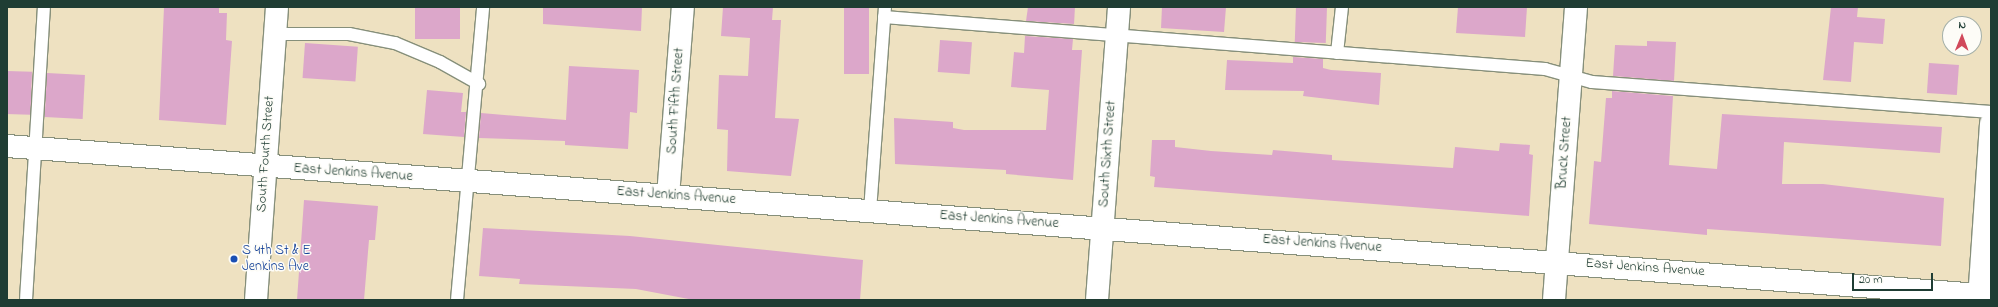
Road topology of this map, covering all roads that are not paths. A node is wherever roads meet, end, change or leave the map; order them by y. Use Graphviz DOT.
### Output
graph roads {
  1 [pos="44,7"];
  2 [pos="277,7"];
  3 [pos="484,7"];
  4 [pos="683,7"];
  5 [pos="1119,7"];
  6 [pos="1342,7"];
  7 [pos="1576,7"];
  8 [pos="885,12"];
  9 [pos="275,34"];
  10 [pos="1117,37"];
  11 [pos="1338,53"];
  12 [pos="1571,76"];
  13 [pos="478,84"];
  14 [pos="1991,112"];
  15 [pos="1991,123"];
  16 [pos="7,146"];
  17 [pos="37,148"];
  18 [pos="265,166"];
  19 [pos="467,181"];
  20 [pos="668,196"];
  21 [pos="870,210"];
  22 [pos="1103,228"];
  23 [pos="1557,262"];
  24 [pos="1983,297"];
  25 [pos="26,300"];
  26 [pos="256,300"];
  27 [pos="457,300"];
  28 [pos="1097,300"];
  29 [pos="1554,300"];
  1 -- 17 [label="lane"];
  2 -- 9 [label="street, South Fourth Street"];
  3 -- 13 [label="lane"];
  4 -- 20 [label="street, South Fifth Street"];
  5 -- 10 [label="street, South Sixth Street"];
  6 -- 11 [label="lane"];
  7 -- 12 [label="street, Bruck Street"];
  8 -- 10 [label="lane"];
  8 -- 21 [label="lane"];
  9 -- 13 [label="lane"];
  9 -- 18 [label="street, South Fourth Street"];
  10 -- 11 [label="lane"];
  10 -- 22 [label="street, South Sixth Street"];
  11 -- 12 [label="lane"];
  12 -- 14 [label="lane"];
  12 -- 23 [label="street, Bruck Street"];
  13 -- 19 [label="lane"];
  15 -- 24 [label="street"];
  16 -- 17 [label="street, East Jenkins Avenue"];
  17 -- 18 [label="street, East Jenkins Avenue"];
  17 -- 25 [label="lane"];
  18 -- 19 [label="street, East Jenkins Avenue"];
  18 -- 26 [label="street, South Fourth Street"];
  19 -- 20 [label="street, East Jenkins Avenue"];
  19 -- 27 [label="lane"];
  20 -- 21 [label="street, East Jenkins Avenue"];
  21 -- 22 [label="street, East Jenkins Avenue"];
  22 -- 23 [label="street, East Jenkins Avenue"];
  22 -- 28 [label="street, South Sixth Street"];
  23 -- 24 [label="street, East Jenkins Avenue"];
  23 -- 29 [label="street, Bruck Street"];
}
